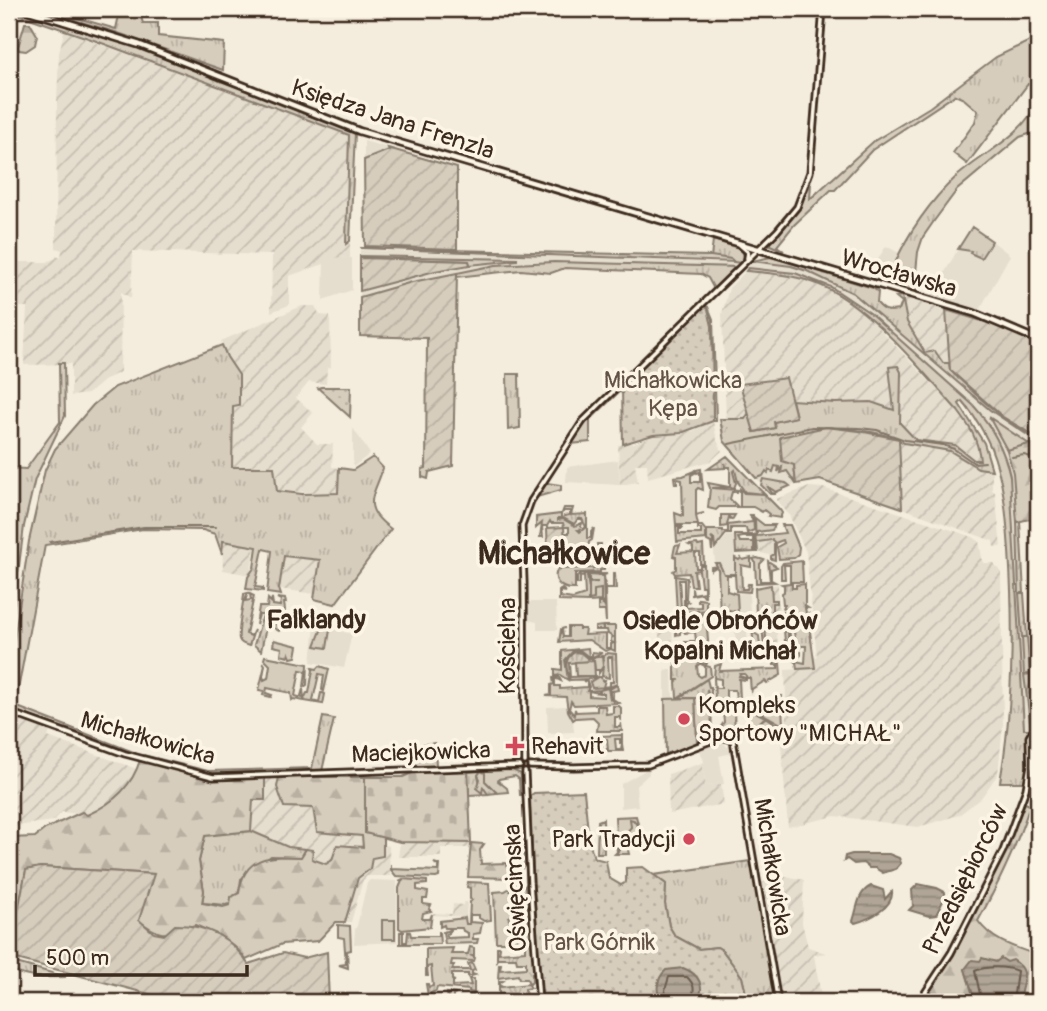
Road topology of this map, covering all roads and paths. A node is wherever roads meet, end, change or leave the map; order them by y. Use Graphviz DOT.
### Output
graph roads {
  1 [pos="23,9"];
  2 [pos="823,9"];
  3 [pos="769,238"];
  4 [pos="738,244"];
  5 [pos="756,249"];
  6 [pos="772,254"];
  7 [pos="746,260"];
  8 [pos="1038,341"];
  9 [pos="9,712"];
  10 [pos="1038,728"];
  11 [pos="525,762"];
  12 [pos="520,766"];
  13 [pos="530,766"];
  14 [pos="526,772"];
  15 [pos="323,774"];
  16 [pos="539,1002"];
  17 [pos="778,1002"];
  18 [pos="919,1002"];
  1 -- 4 [label="main road, Księdza Jana Frenzla"];
  2 -- 3 [label="street"];
  3 -- 5 [label="street"];
  3 -- 6 [label="street"];
  4 -- 5 [label="main road, Księdza Jana Frenzla"];
  4 -- 7 [label="street"];
  5 -- 6 [label="main road, Wrocławska"];
  5 -- 7 [label="street"];
  6 -- 8 [label="main road, Wrocławska"];
  7 -- 11 [label="street, Kościelna"];
  9 -- 15 [label="street, Michałkowicka"];
  10 -- 18 [label="street, Przedsiębiorców"];
  11 -- 12 [label="street"];
  11 -- 13 [label="street"];
  12 -- 14 [label="street"];
  12 -- 15 [label="street, Maciejkowicka"];
  13 -- 14 [label="street"];
  13 -- 17 [label="street, Michałkowicka"];
  14 -- 16 [label="street, Oświęcimska"];
}
